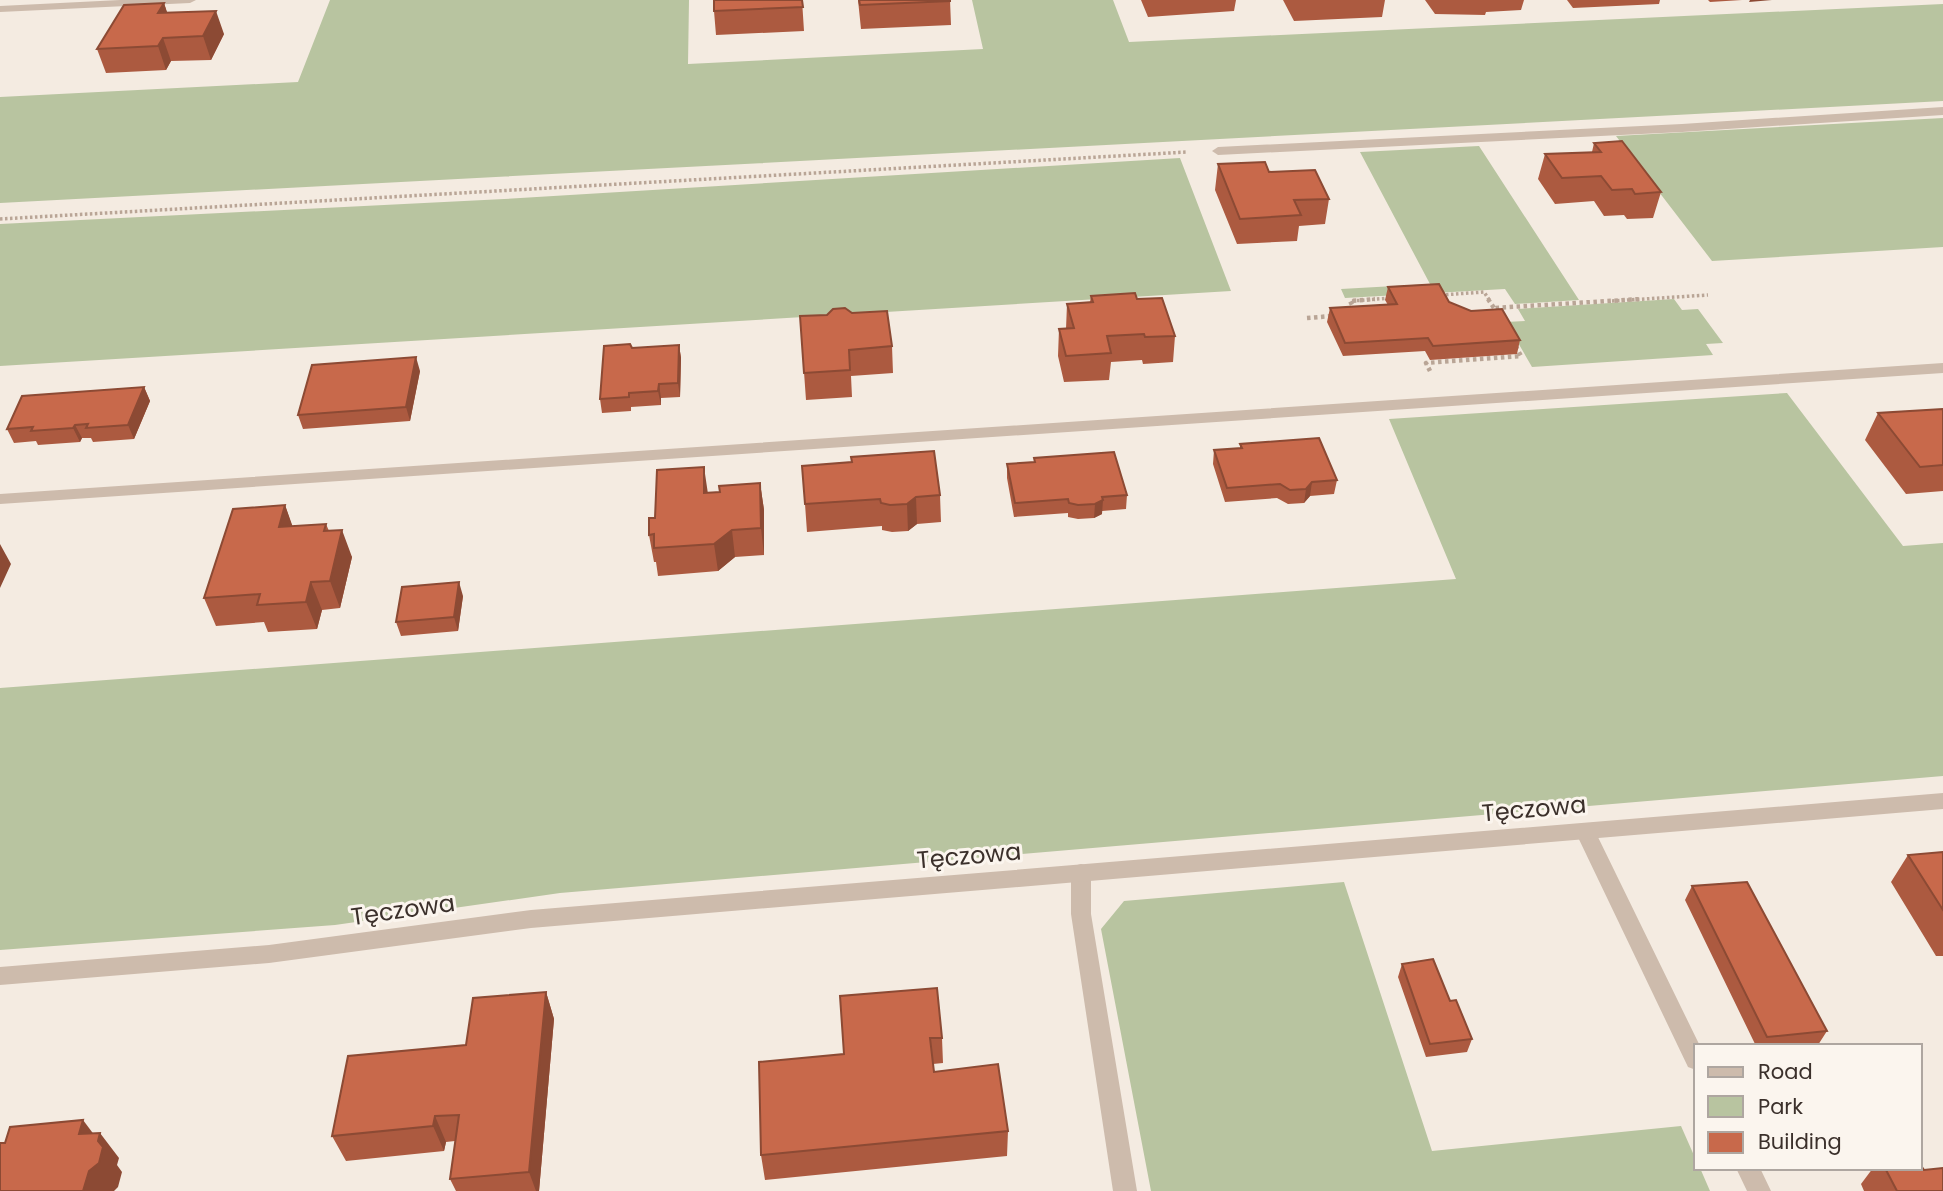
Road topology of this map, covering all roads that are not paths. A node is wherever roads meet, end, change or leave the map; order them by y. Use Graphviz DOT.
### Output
graph roads {
  1 [pos="190,0"];
  2 [pos="0,9"];
  3 [pos="1943,111"];
  4 [pos="1218,151"];
  5 [pos="1943,368"];
  6 [pos="0,499"];
  7 [pos="1943,801"];
  8 [pos="1585,831"];
  9 [pos="1082,872"];
  10 [pos="0,976"];
  11 [pos="1694,1056"];
  12 [pos="1749,1170"];
  13 [pos="1125,1191"];
  14 [pos="1759,1191"];
  1 -- 2 [label="street"];
  3 -- 4 [label="street"];
  5 -- 6 [label="street"];
  7 -- 8 [label="street, Tęczowa"];
  8 -- 9 [label="street, Tęczowa"];
  8 -- 11 [label="street"];
  9 -- 10 [label="street, Tęczowa"];
  9 -- 13 [label="street"];
  12 -- 14 [label="street"];
}
